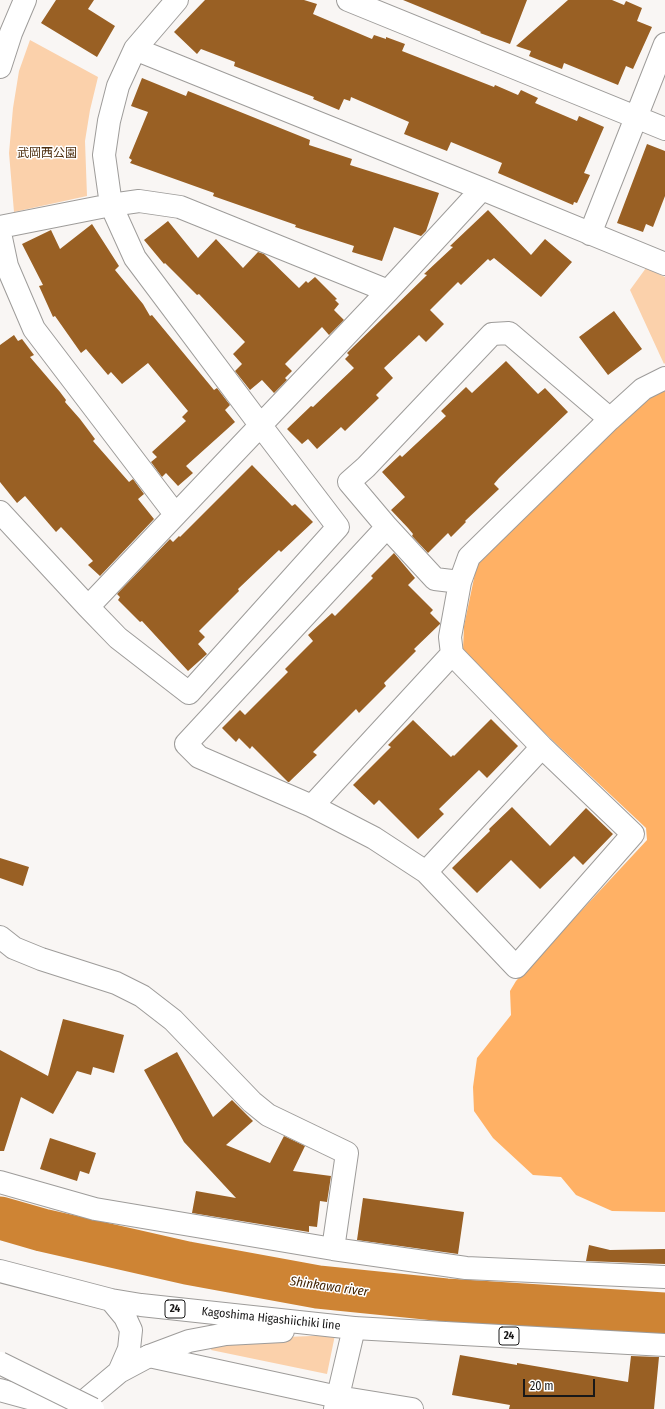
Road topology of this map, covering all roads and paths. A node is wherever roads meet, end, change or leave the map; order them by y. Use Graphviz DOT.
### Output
graph roads {
  1 [pos="26,0"];
  2 [pos="177,0"];
  3 [pos="348,0"];
  4 [pos="665,44"];
  5 [pos="135,50"];
  6 [pos="0,67"];
  7 [pos="636,117"];
  8 [pos="665,129"];
  9 [pos="482,189"];
  10 [pos="111,205"];
  11 [pos="0,227"];
  12 [pos="0,234"];
  13 [pos="590,234"];
  14 [pos="665,264"];
  15 [pos="388,291"];
  16 [pos="665,378"];
  17 [pos="610,419"];
  18 [pos="261,426"];
  19 [pos="0,512"];
  20 [pos="175,514"];
  21 [pos="387,527"];
  22 [pos="460,582"];
  23 [pos="88,607"];
  24 [pos="452,654"];
  25 [pos="542,747"];
  26 [pos="312,806"];
  27 [pos="426,872"];
  28 [pos="0,937"];
  29 [pos="0,1182"];
  30 [pos="333,1250"];
  31 [pos="0,1271"];
  32 [pos="665,1277"];
  33 [pos="111,1300"];
  34 [pos="354,1328"];
  35 [pos="665,1345"];
  36 [pos="149,1356"];
  37 [pos="0,1363"];
  38 [pos="119,1372"];
  39 [pos="0,1390"];
  40 [pos="337,1403"];
  41 [pos="69,1409"];
  42 [pos="75,1409"];
  43 [pos="93,1409"];
  44 [pos="412,1409"];
  1 -- 6 [label="main road"];
  2 -- 5 [label="main road"];
  3 -- 7 [label="main road"];
  4 -- 7 [label="main road"];
  5 -- 9 [label="main road"];
  5 -- 10 [label="main road"];
  7 -- 8 [label="main road"];
  7 -- 13 [label="main road"];
  9 -- 13 [label="main road"];
  9 -- 15 [label="main road"];
  10 -- 11 [label="main road"];
  10 -- 15 [label="main road"];
  10 -- 18 [label="main road"];
  12 -- 20 [label="main road"];
  13 -- 14 [label="main road"];
  15 -- 18 [label="main road"];
  16 -- 17 [label="main road"];
  17 -- 21 [label="main road"];
  17 -- 22 [label="main road"];
  18 -- 20 [label="main road"];
  18 -- 23 [label="main road"];
  19 -- 23 [label="main road"];
  20 -- 23 [label="main road"];
  21 -- 22 [label="main road"];
  21 -- 26 [label="main road"];
  22 -- 24 [label="main road"];
  24 -- 25 [label="main road"];
  24 -- 26 [label="main road"];
  25 -- 27 [label="main road"];
  25 -- 27 [label="main road"];
  26 -- 27 [label="main road"];
  28 -- 30 [label="main road"];
  29 -- 30 [label="main road"];
  30 -- 32 [label="main road"];
  31 -- 33 [label="main road, Kagoshima Higashiichiki line / 24"];
  33 -- 34 [label="main road, Kagoshima Higashiichiki line / 24"];
  33 -- 38 [label="main road"];
  34 -- 35 [label="main road, Kagoshima Higashiichiki line / 24"];
  34 -- 36 [label="main road, Kagoshima Higashiichiki line / 24"];
  34 -- 40 [label="main road"];
  36 -- 38 [label="main road, Kagoshima Higashiichiki line / 24"];
  36 -- 40 [label="main road"];
  37 -- 43 [label="main road, bridge"];
  38 -- 42 [label="main road, Kagoshima Higashiichiki line / 24"];
  39 -- 41 [label="main road"];
  40 -- 44 [label="main road"];
}
